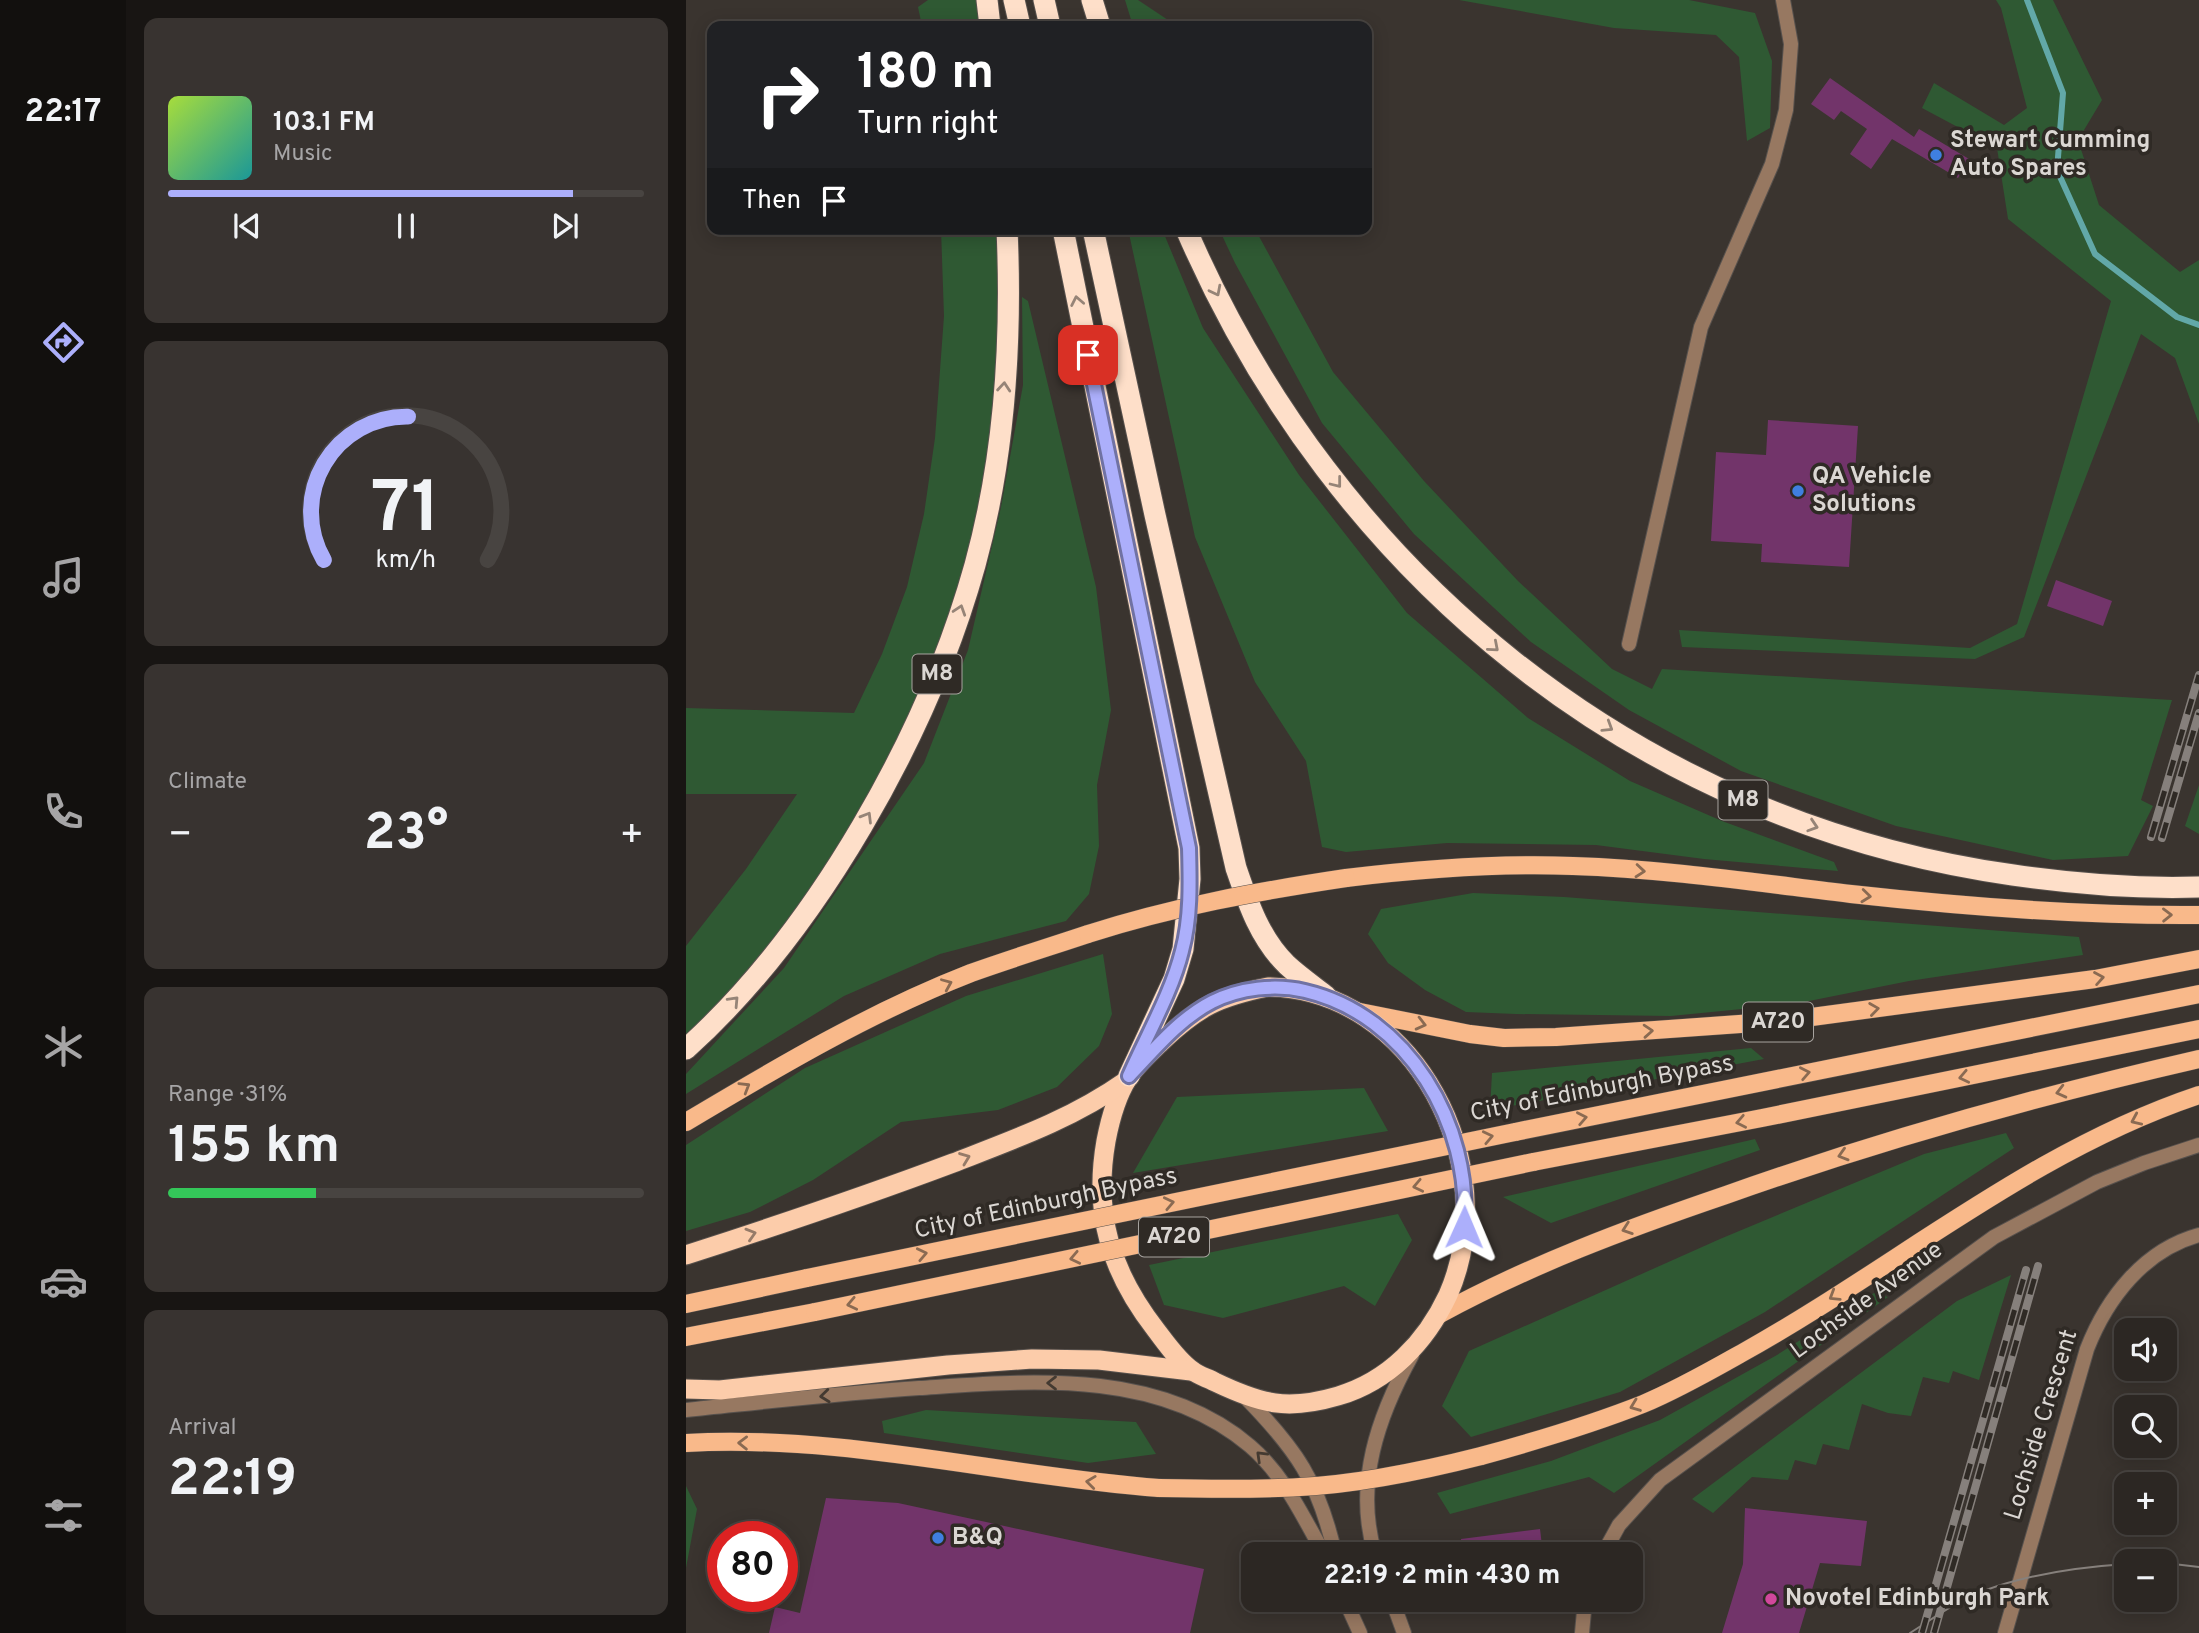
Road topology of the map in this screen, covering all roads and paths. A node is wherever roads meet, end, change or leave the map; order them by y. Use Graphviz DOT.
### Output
graph roads {
  1 [pos="986,0"];
  2 [pos="1014,0"];
  3 [pos="1044,0"];
  4 [pos="1092,0"];
  5 [pos="1783,0"];
  6 [pos="989,21"];
  7 [pos="1019,21"];
  8 [pos="1049,21"];
  9 [pos="1098,21"];
  10 [pos="1007,235"];
  11 [pos="1064,235"];
  12 [pos="1094,235"];
  13 [pos="1189,235"];
  14 [pos="1629,644"];
  15 [pos="2199,887"];
  16 [pos="2199,915"];
  17 [pos="2199,959"];
  18 [pos="2199,994"];
  19 [pos="1326,996"];
  20 [pos="1355,1011"];
  21 [pos="2199,1029"];
  22 [pos="686,1049"];
  23 [pos="2199,1059"];
  24 [pos="1128,1079"];
  25 [pos="2199,1095"];
  26 [pos="686,1122"];
  27 [pos="2199,1145"];
  28 [pos="2199,1235"];
  29 [pos="686,1255"];
  30 [pos="686,1304"];
  31 [pos="1438,1315"];
  32 [pos="686,1337"];
  33 [pos="1419,1341"];
  34 [pos="1191,1371"];
  35 [pos="686,1389"];
  36 [pos="720,1390"];
  37 [pos="1245,1397"];
  38 [pos="686,1398"];
  39 [pos="686,1410"];
  40 [pos="686,1443"];
  41 [pos="1318,1542"];
  42 [pos="1332,1542"];
  43 [pos="1373,1542"];
  44 [pos="1610,1542"];
  45 [pos="1350,1612"];
  46 [pos="1396,1612"];
  47 [pos="1585,1612"];
  48 [pos="1360,1633"];
  49 [pos="1404,1633"];
  50 [pos="1582,1633"];
  51 [pos="2006,1633"];
  1 -- 6 [label="highway"];
  2 -- 7 [label="highway"];
  3 -- 8 [label="highway"];
  4 -- 9 [label="highway"];
  5 -- 14 [label="street"];
  22 -- 10 [label="highway, M8, one-way"];
  24 -- 11 [label="highway, one-way"];
  12 -- 19 [label="highway"];
  13 -- 15 [label="highway, M8, one-way"];
  26 -- 16 [label="main road, one-way, bridge"];
  20 -- 17 [label="main road, A720, one-way"];
  30 -- 18 [label="main road, City of Edinburgh Bypass / A720, one-way, bridge"];
  19 -- 20 [label="highway"];
  19 -- 24 [label="highway"];
  20 -- 31 [label="highway"];
  21 -- 32 [label="main road, A720, one-way, bridge"];
  23 -- 31 [label="main road, one-way"];
  29 -- 24 [label="highway, one-way"];
  24 -- 34 [label="highway"];
  25 -- 40 [label="main road, one-way, bridge"];
  27 -- 44 [label="street, Lochside Avenue"];
  28 -- 51 [label="street, Lochside Crescent"];
  31 -- 33 [label="highway"];
  33 -- 37 [label="highway"];
  33 -- 43 [label="street"];
  34 -- 36 [label="highway"];
  34 -- 37 [label="highway"];
  35 -- 36 [label="highway"];
  36 -- 38 [label="highway"];
  37 -- 42 [label="street"];
  41 -- 39 [label="street, one-way"];
  45 -- 48 [label="street"];
  46 -- 49 [label="street"];
  47 -- 50 [label="street"];
}
